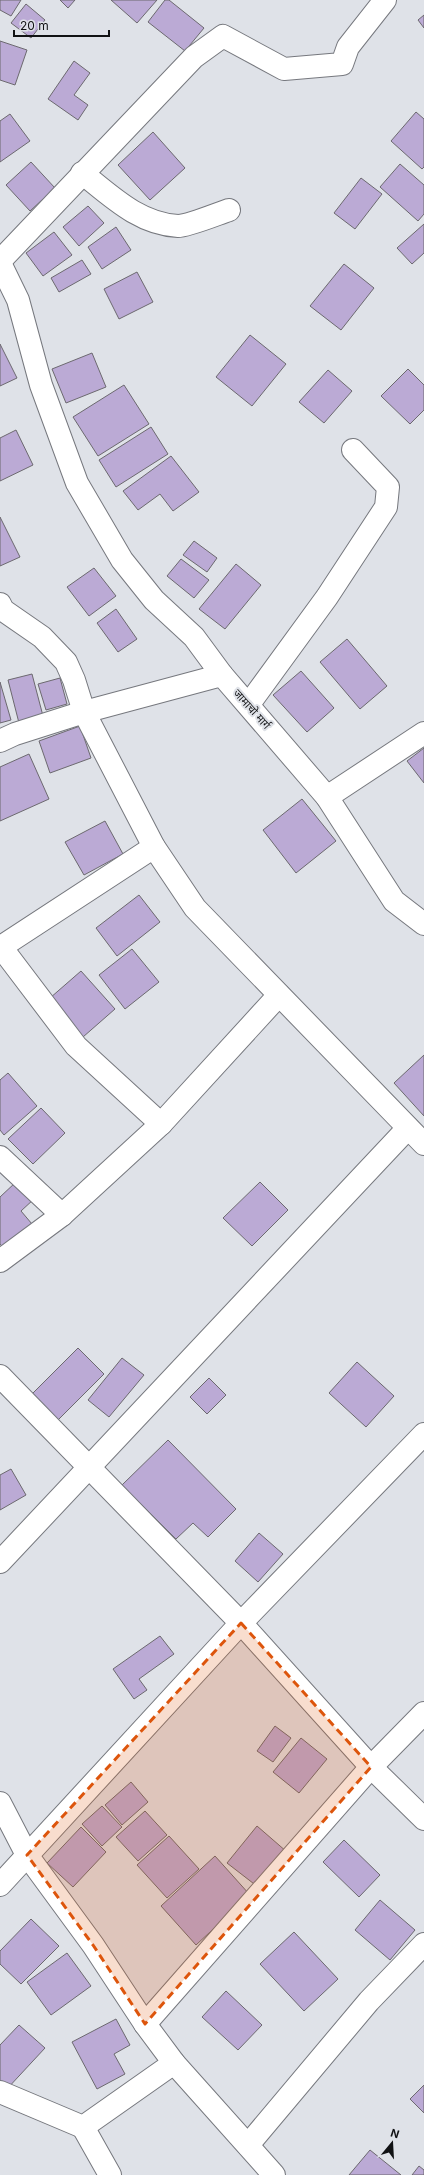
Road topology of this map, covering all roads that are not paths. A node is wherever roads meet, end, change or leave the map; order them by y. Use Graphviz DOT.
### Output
graph roads {
  1 [pos="385,0"];
  2 [pos="82,173"];
  3 [pos="228,210"];
  4 [pos="0,262"];
  5 [pos="353,450"];
  6 [pos="0,604"];
  7 [pos="222,675"];
  8 [pos="249,704"];
  9 [pos="84,712"];
  10 [pos="424,733"];
  11 [pos="0,741"];
  12 [pos="327,796"];
  13 [pos="154,847"];
  14 [pos="424,924"];
  15 [pos="1,948"];
  16 [pos="279,995"];
  17 [pos="161,1124"];
  18 [pos="408,1128"];
  19 [pos="424,1144"];
  20 [pos="0,1157"];
  21 [pos="62,1215"];
  22 [pos="0,1261"];
  23 [pos="0,1376"];
  24 [pos="424,1434"];
  25 [pos="89,1466"];
  26 [pos="0,1562"];
  27 [pos="240,1623"];
  28 [pos="424,1713"];
  29 [pos="371,1767"];
  30 [pos="0,1803"];
  31 [pos="424,1819"];
  32 [pos="26,1855"];
  33 [pos="0,1885"];
  34 [pos="424,1944"];
  35 [pos="145,2024"];
  36 [pos="174,2063"];
  37 [pos="0,2092"];
  38 [pos="83,2126"];
  39 [pos="248,2145"];
  40 [pos="110,2175"];
  41 [pos="274,2175"];
  1 -- 2 [label="street"];
  2 -- 3 [label="street"];
  2 -- 4 [label="street"];
  4 -- 7 [label="street, जामाचो मार्ग"];
  5 -- 8 [label="street"];
  6 -- 9 [label="street"];
  7 -- 8 [label="street, जामाचो मार्ग"];
  7 -- 9 [label="street"];
  8 -- 12 [label="street, जामाचो मार्ग"];
  9 -- 11 [label="street"];
  9 -- 13 [label="street"];
  10 -- 12 [label="street"];
  12 -- 14 [label="street, जामाचो मार्ग"];
  13 -- 15 [label="street"];
  13 -- 16 [label="street"];
  15 -- 17 [label="street"];
  16 -- 17 [label="street"];
  16 -- 18 [label="street"];
  17 -- 21 [label="street"];
  18 -- 19 [label="street"];
  18 -- 25 [label="street"];
  20 -- 21 [label="street"];
  21 -- 22 [label="street"];
  23 -- 25 [label="street"];
  24 -- 27 [label="street"];
  25 -- 26 [label="street"];
  25 -- 27 [label="street"];
  27 -- 29 [label="street"];
  27 -- 32 [label="street"];
  28 -- 29 [label="street"];
  29 -- 31 [label="street"];
  29 -- 35 [label="street"];
  30 -- 32 [label="street"];
  32 -- 33 [label="street"];
  32 -- 35 [label="street"];
  34 -- 39 [label="street"];
  35 -- 36 [label="street"];
  36 -- 38 [label="street"];
  36 -- 39 [label="street"];
  37 -- 38 [label="street"];
  38 -- 40 [label="street"];
  39 -- 41 [label="street"];
}
